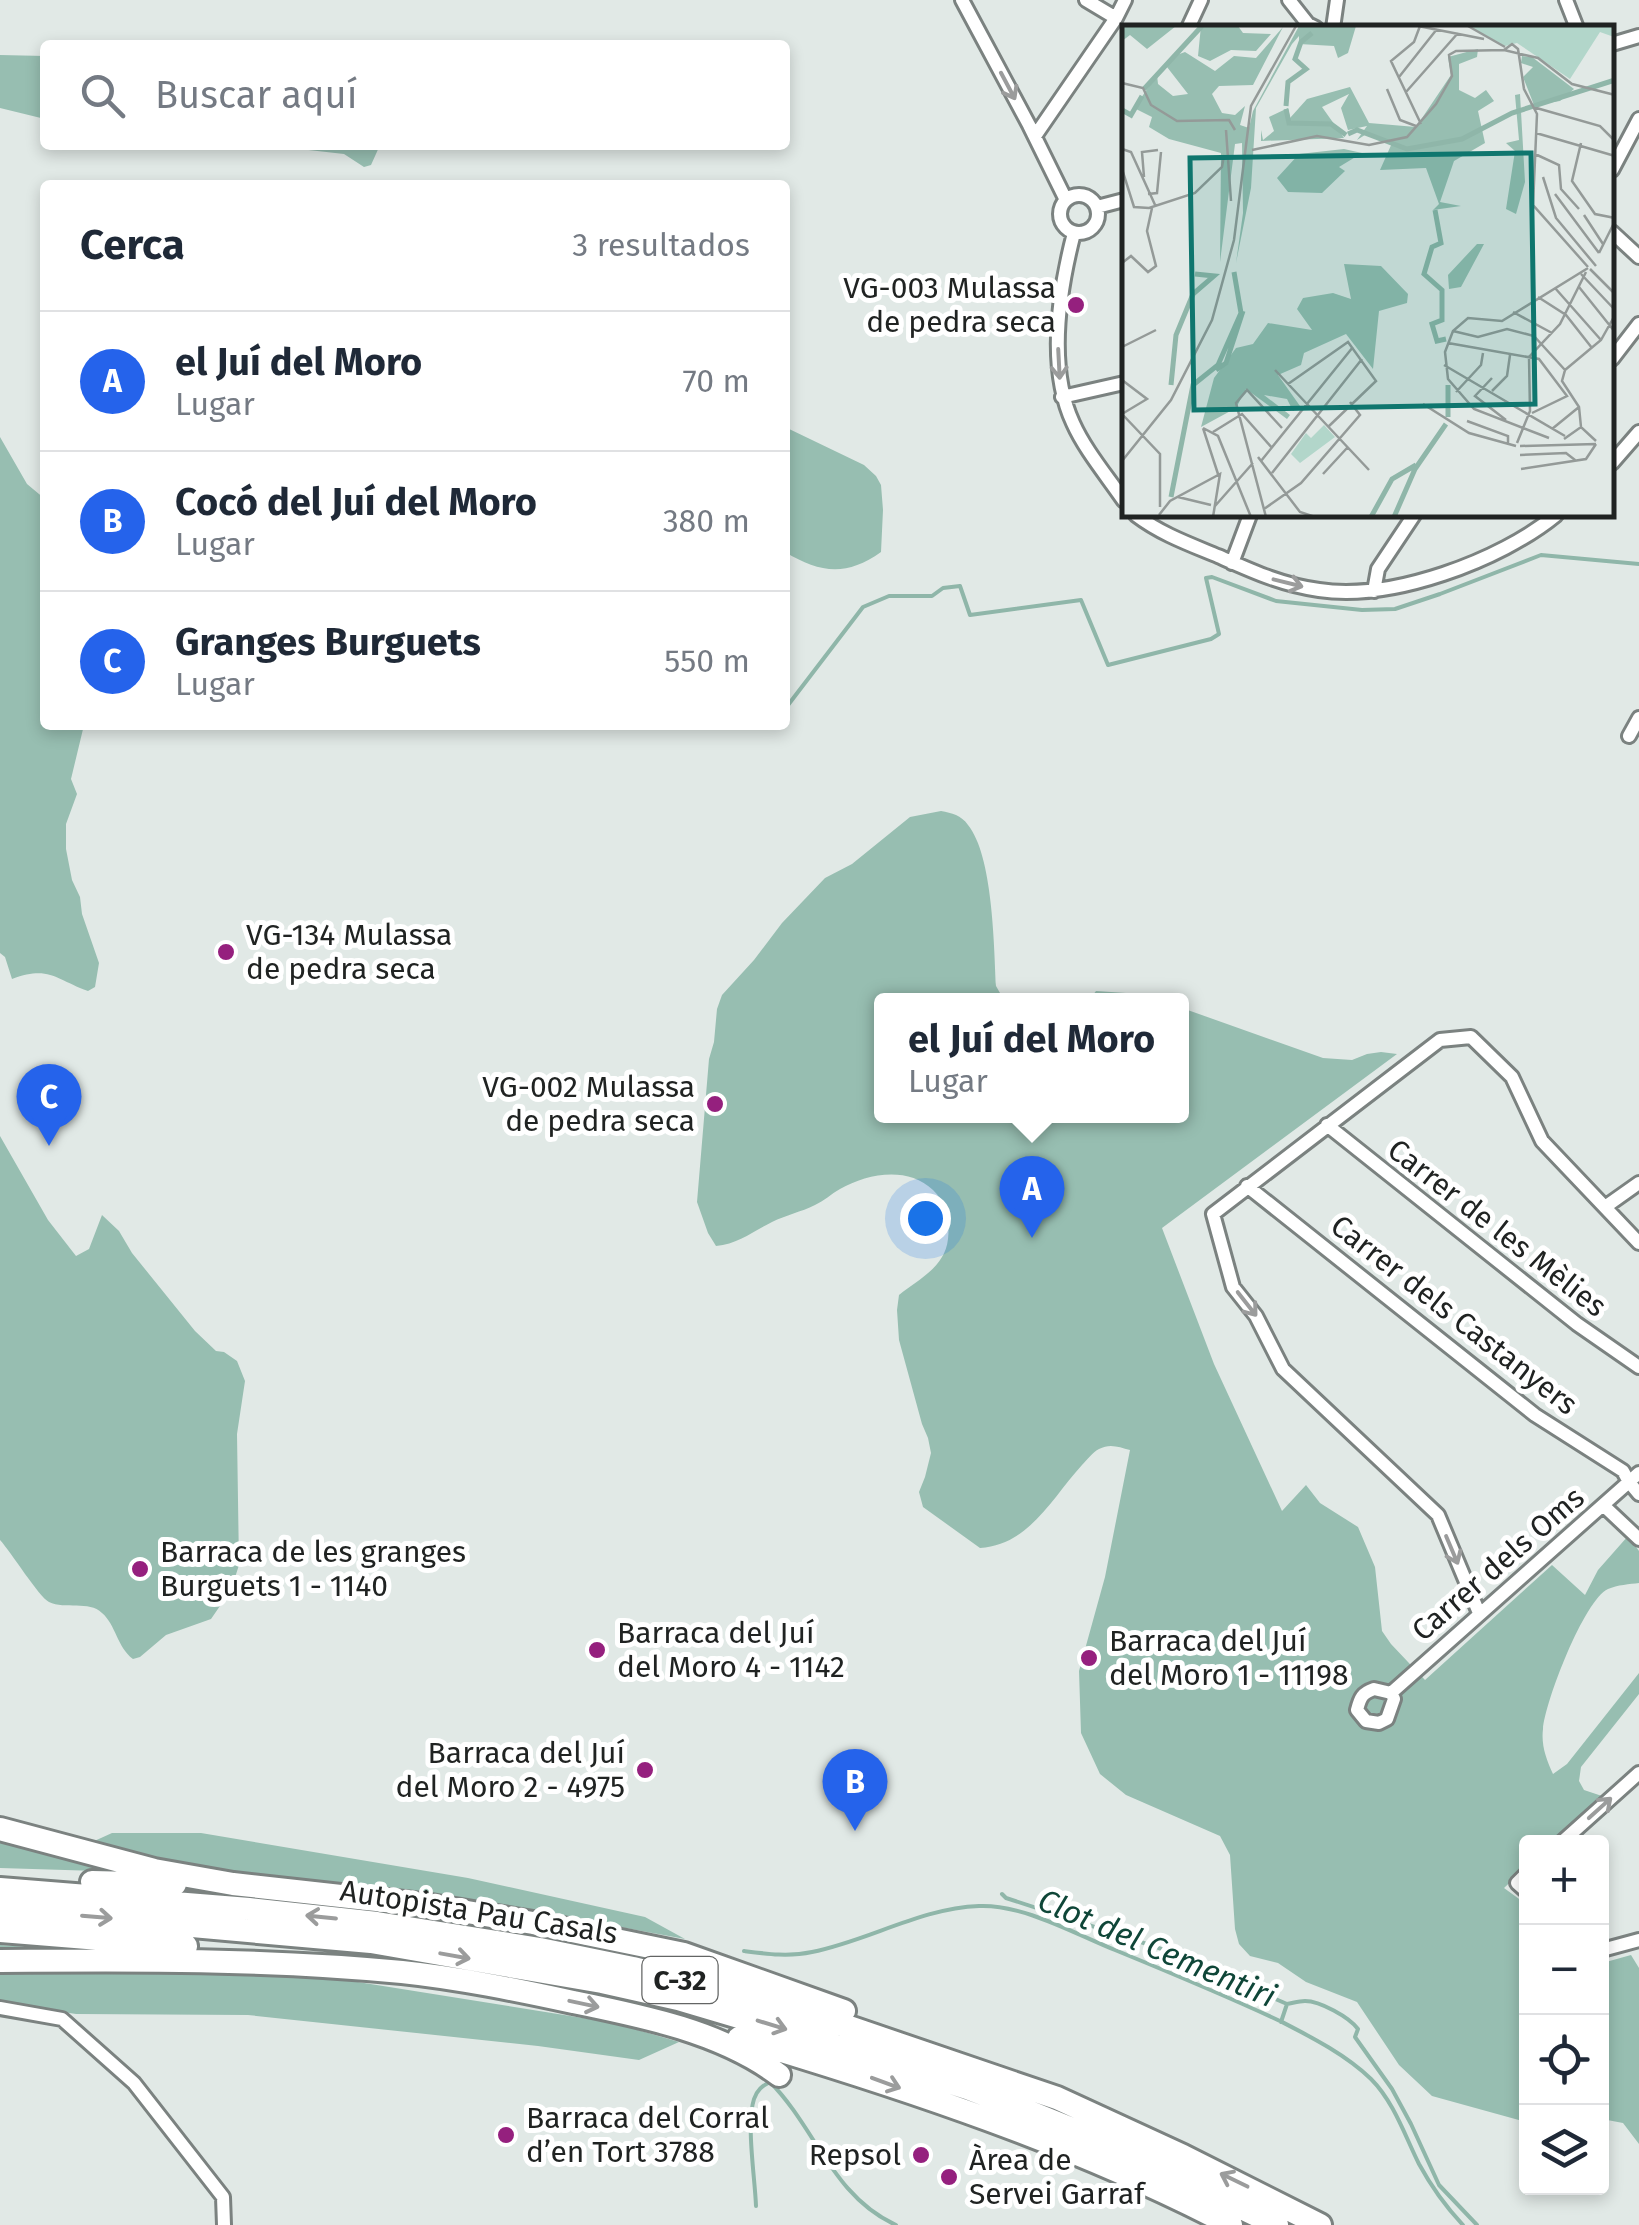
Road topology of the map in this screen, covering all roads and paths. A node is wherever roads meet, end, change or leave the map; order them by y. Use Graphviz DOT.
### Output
graph roads {
  1 [pos="962,0"];
  2 [pos="1086,0"];
  3 [pos="1125,0"];
  4 [pos="1201,0"];
  5 [pos="1289,0"];
  6 [pos="1337,0"];
  7 [pos="1566,0"];
  8 [pos="1116,18"];
  9 [pos="1189,25"];
  10 [pos="1310,25"];
  11 [pos="1333,25"];
  12 [pos="1575,25"];
  13 [pos="1639,36"];
  14 [pos="1614,43"];
  15 [pos="1639,118"];
  16 [pos="1035,136"];
  17 [pos="1614,166"];
  18 [pos="1066,200"];
  19 [pos="1122,200"];
  20 [pos="1096,206"];
  21 [pos="1074,232"];
  22 [pos="1614,234"];
  23 [pos="1639,257"];
  24 [pos="1639,324"];
  25 [pos="1614,356"];
  26 [pos="1122,383"];
  27 [pos="1062,397"];
  28 [pos="1639,432"];
  29 [pos="1614,461"];
  30 [pos="1122,498"];
  31 [pos="1249,518"];
  32 [pos="1412,518"];
  33 [pos="1550,518"];
  34 [pos="1156,522"];
  35 [pos="1232,563"];
  36 [pos="1374,592"];
  37 [pos="1639,718"];
  38 [pos="1629,736"];
  39 [pos="1327,1125"];
  40 [pos="1639,1183"];
  41 [pos="1247,1186"];
  42 [pos="1605,1207"];
  43 [pos="1639,1243"];
  44 [pos="1639,1367"];
  45 [pos="1634,1478"];
  46 [pos="1639,1494"];
  47 [pos="1603,1506"];
  48 [pos="1639,1540"];
  49 [pos="1479,1612"];
  50 [pos="1390,1693"];
  51 [pos="1639,1773"];
  52 [pos="0,1829"];
  53 [pos="1570,1835"];
  54 [pos="0,1878"];
  55 [pos="233,1884"];
  56 [pos="0,1889"];
  57 [pos="0,1909"];
  58 [pos="0,1931"];
  59 [pos="1639,1940"];
  60 [pos="1609,1948"];
  61 [pos="0,1961"];
  62 [pos="403,1972"];
  63 [pos="0,2008"];
  64 [pos="658,2020"];
  65 [pos="950,2060"];
  66 [pos="779,2074"];
  67 [pos="224,2225"];
  68 [pos="1231,2225"];
  69 [pos="1277,2225"];
  70 [pos="1320,2225"];
  1 -- 16 [label="street, one-way"];
  2 -- 8 [label="street"];
  3 -- 8 [label="street"];
  4 -- 9 [label="street"];
  5 -- 10 [label="street"];
  6 -- 11 [label="street"];
  7 -- 12 [label="street"];
  8 -- 16 [label="street"];
  13 -- 14 [label="street"];
  15 -- 17 [label="street"];
  16 -- 18 [label="street"];
  18 -- 20 [label="street"];
  18 -- 21 [label="street"];
  19 -- 20 [label="street"];
  20 -- 21 [label="street"];
  21 -- 27 [label="street, one-way"];
  22 -- 23 [label="street"];
  24 -- 25 [label="street"];
  26 -- 27 [label="street"];
  27 -- 30 [label="street"];
  28 -- 29 [label="street"];
  31 -- 35 [label="street"];
  32 -- 36 [label="street"];
  33 -- 36 [label="street"];
  34 -- 35 [label="street"];
  35 -- 36 [label="street, one-way"];
  37 -- 38 [label="street"];
  39 -- 41 [label="street"];
  39 -- 42 [label="street"];
  39 -- 44 [label="street, Carrer de les Mèlies"];
  40 -- 42 [label="street"];
  41 -- 45 [label="street, Carrer dels Castanyers"];
  41 -- 49 [label="street, one-way"];
  42 -- 43 [label="street"];
  45 -- 46 [label="street, Carrer dels Castanyers"];
  45 -- 47 [label="street, Carrer dels Oms"];
  47 -- 48 [label="street"];
  47 -- 49 [label="street, Carrer dels Oms"];
  49 -- 50 [label="street, Carrer dels Oms"];
  53 -- 51 [label="street, one-way"];
  52 -- 55 [label="highway"];
  54 -- 55 [label="highway"];
  55 -- 65 [label="highway"];
  65 -- 56 [label="highway, Autopista Pau Casals / C-32, one-way"];
  57 -- 69 [label="highway, Autopista Pau Casals / C-32, one-way"];
  58 -- 62 [label="highway"];
  59 -- 60 [label="street"];
  61 -- 62 [label="highway"];
  62 -- 64 [label="highway, one-way"];
  63 -- 67 [label="street"];
  64 -- 66 [label="highway"];
  64 -- 68 [label="highway, one-way"];
  70 -- 65 [label="highway, Autopista Pau Casals / C-32, one-way"];
}
